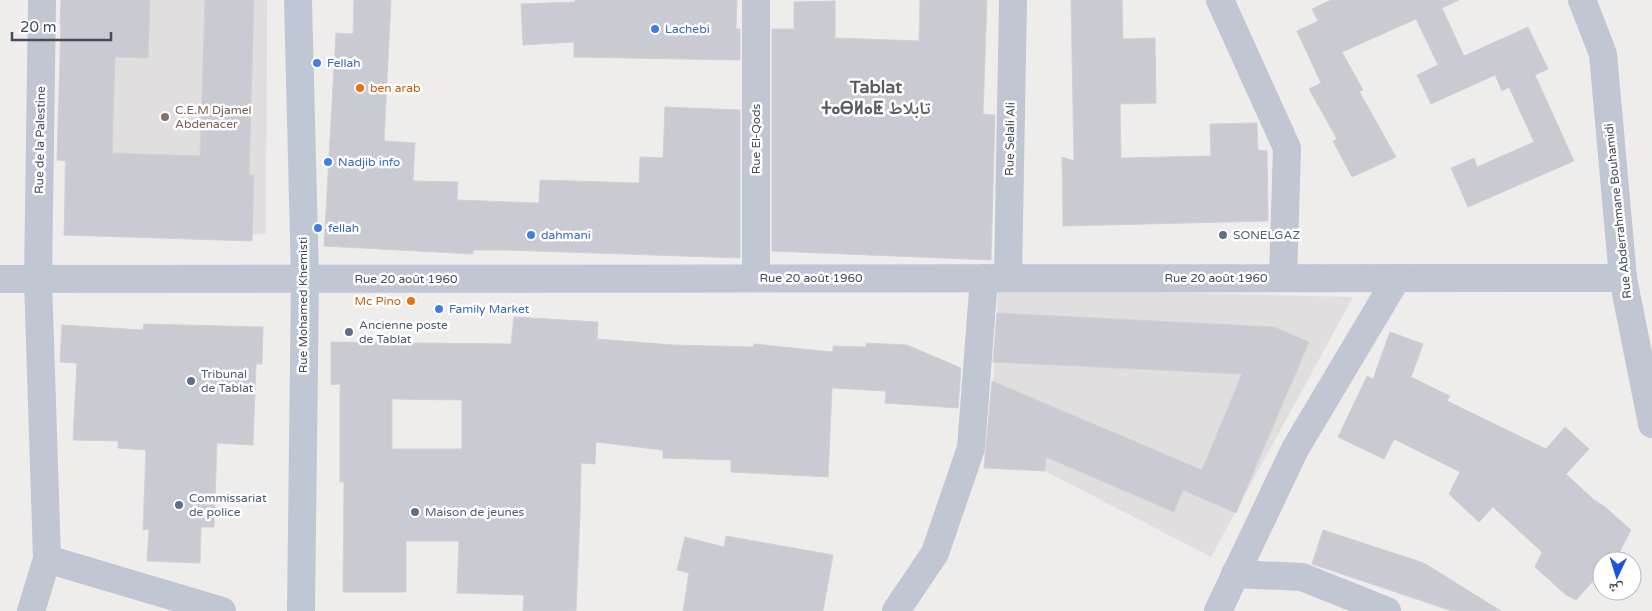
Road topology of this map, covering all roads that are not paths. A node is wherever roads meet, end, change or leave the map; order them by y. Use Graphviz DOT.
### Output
graph roads {
  1 [pos="42,0"];
  2 [pos="298,0"];
  3 [pos="756,0"];
  4 [pos="1013,0"];
  5 [pos="1220,0"];
  6 [pos="1582,0"];
  7 [pos="756,278"];
  8 [pos="996,278"];
  9 [pos="1283,278"];
  10 [pos="1397,278"];
  11 [pos="1623,278"];
  12 [pos="0,279"];
  13 [pos="38,279"];
  14 [pos="305,279"];
  15 [pos="1652,424"];
  16 [pos="47,559"];
  17 [pos="1235,574"];
  18 [pos="30,611"];
  19 [pos="222,611"];
  20 [pos="301,611"];
  21 [pos="896,611"];
  22 [pos="1218,611"];
  23 [pos="1387,611"];
  1 -- 13 [label="street, Rue de la Palestine"];
  2 -- 14 [label="main road, Rue Mohamed Khemisti"];
  3 -- 7 [label="street, Rue El-Qods"];
  4 -- 8 [label="street, Rue Selali Ali"];
  5 -- 9 [label="street"];
  6 -- 11 [label="street, Rue Abderrahmane Bouhamidi"];
  7 -- 8 [label="street, Rue 20 août 1960"];
  7 -- 14 [label="street, Rue 20 août 1960"];
  8 -- 9 [label="street, Rue 20 août 1960"];
  8 -- 21 [label="street, Rue Selali Ali"];
  9 -- 10 [label="street, Rue 20 août 1960"];
  10 -- 11 [label="street, Rue 20 août 1960"];
  10 -- 17 [label="street"];
  11 -- 15 [label="street, Rue Abderrahmane Bouhamidi"];
  12 -- 13 [label="street, Rue 20 août 1960"];
  13 -- 14 [label="street, Rue 20 août 1960"];
  13 -- 16 [label="street, Rue de la Palestine"];
  14 -- 20 [label="main road, Rue Mohamed Khemisti"];
  16 -- 18 [label="street, Rue de la Palestine"];
  16 -- 19 [label="street"];
  17 -- 22 [label="street"];
  17 -- 23 [label="street"];
}
